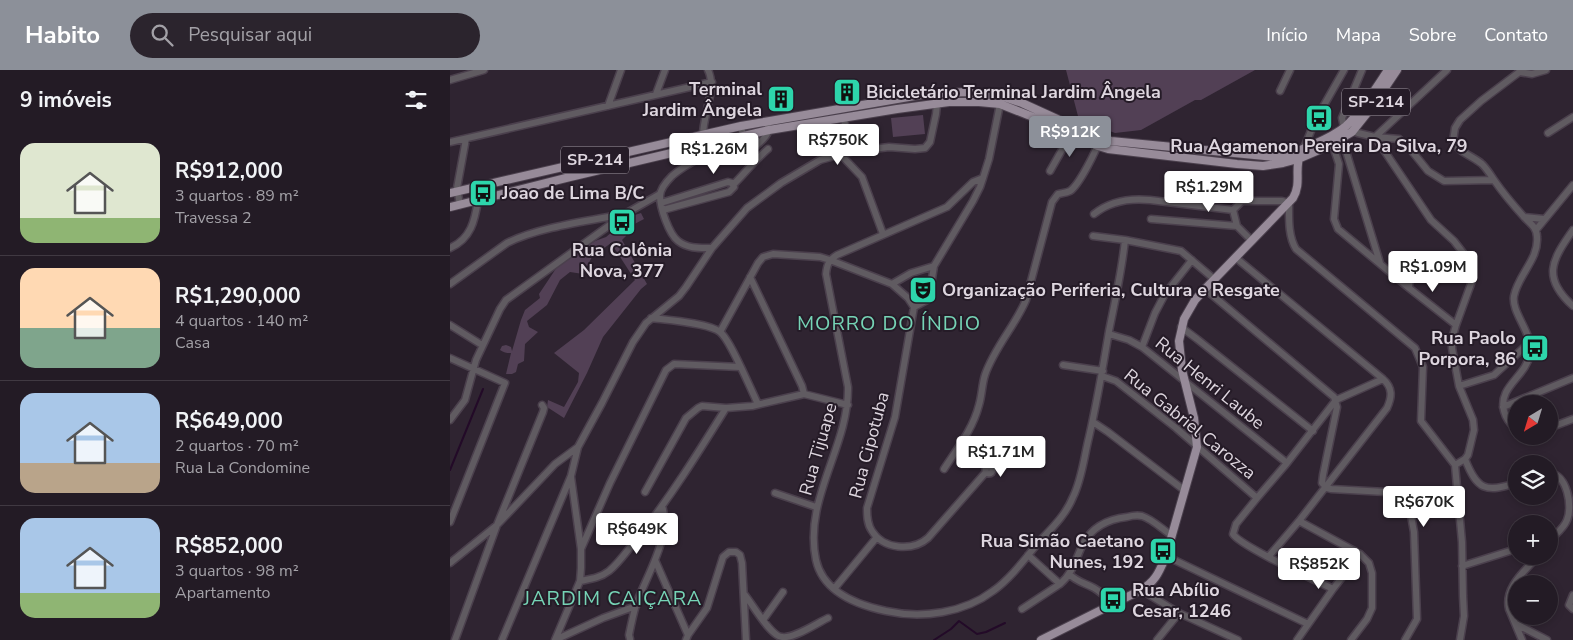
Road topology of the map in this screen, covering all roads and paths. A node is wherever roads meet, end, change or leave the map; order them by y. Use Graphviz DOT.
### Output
graph roads {
  1 [pos="484,70"];
  2 [pos="621,70"];
  3 [pos="665,70"];
  4 [pos="708,70"];
  5 [pos="1344,70"];
  6 [pos="1362,70"];
  7 [pos="1388,70"];
  8 [pos="1397,70"];
  9 [pos="1447,70"];
  10 [pos="1546,70"];
  11 [pos="1287,71"];
  12 [pos="1521,71"];
  13 [pos="450,80"];
  14 [pos="712,82"];
  15 [pos="1280,91"];
  16 [pos="656,94"];
  17 [pos="935,94"];
  18 [pos="936,104"];
  19 [pos="1000,104"];
  20 [pos="864,105"];
  21 [pos="608,106"];
  22 [pos="923,106"];
  23 [pos="867,114"];
  24 [pos="1573,117"];
  25 [pos="844,118"];
  26 [pos="766,121"];
  27 [pos="741,126"];
  28 [pos="1344,127"];
  29 [pos="769,130"];
  30 [pos="1352,132"];
  31 [pos="1548,133"];
  32 [pos="1071,134"];
  33 [pos="703,135"];
  34 [pos="744,137"];
  35 [pos="1375,137"];
  36 [pos="1342,138"];
  37 [pos="466,139"];
  38 [pos="450,142"];
  39 [pos="1099,142"];
  40 [pos="1332,143"];
  41 [pos="1304,148"];
  42 [pos="768,149"];
  43 [pos="849,152"];
  44 [pos="840,154"];
  45 [pos="742,155"];
  46 [pos="1298,159"];
  47 [pos="1349,161"];
  48 [pos="1339,164"];
  49 [pos="1050,170"];
  50 [pos="983,178"];
  51 [pos="1490,178"];
  52 [pos="733,185"];
  53 [pos="1573,186"];
  54 [pos="454,193"];
  55 [pos="660,194"];
  56 [pos="478,200"];
  57 [pos="661,203"];
  58 [pos="1289,203"];
  59 [pos="460,205"];
  60 [pos="450,207"];
  61 [pos="663,210"];
  62 [pos="1233,210"];
  63 [pos="1282,210"];
  64 [pos="625,214"];
  65 [pos="1094,214"];
  66 [pos="1524,217"];
  67 [pos="1151,219"];
  68 [pos="1544,219"];
  69 [pos="1289,225"];
  70 [pos="1238,226"];
  71 [pos="1536,230"];
  72 [pos="1573,230"];
  73 [pos="883,234"];
  74 [pos="1093,236"];
  75 [pos="1125,240"];
  76 [pos="1252,241"];
  77 [pos="450,248"];
  78 [pos="712,248"];
  79 [pos="1236,258"];
  80 [pos="1412,259"];
  81 [pos="830,260"];
  82 [pos="1192,260"];
  83 [pos="1380,264"];
  84 [pos="934,266"];
  85 [pos="750,278"];
  86 [pos="1214,279"];
  87 [pos="450,284"];
  88 [pos="892,284"];
  89 [pos="1409,288"];
  90 [pos="1205,289"];
  91 [pos="1573,306"];
  92 [pos="914,307"];
  93 [pos="652,318"];
  94 [pos="450,325"];
  95 [pos="1456,325"];
  96 [pos="1181,327"];
  97 [pos="720,332"];
  98 [pos="1109,334"];
  99 [pos="1530,342"];
  100 [pos="482,345"];
  101 [pos="1142,347"];
  102 [pos="450,358"];
  103 [pos="1063,365"];
  104 [pos="740,367"];
  105 [pos="473,368"];
  106 [pos="1102,374"];
  107 [pos="1573,378"];
  108 [pos="1383,379"];
  109 [pos="1185,383"];
  110 [pos="1459,386"];
  111 [pos="804,394"];
  112 [pos="1336,400"];
  113 [pos="758,404"];
  114 [pos="542,405"];
  115 [pos="848,405"];
  116 [pos="1503,407"];
  117 [pos="726,408"];
  118 [pos="1573,419"];
  119 [pos="450,420"];
  120 [pos="1508,421"];
  121 [pos="1093,422"];
  122 [pos="1558,425"];
  123 [pos="1313,431"];
  124 [pos="578,447"];
  125 [pos="1197,447"];
  126 [pos="1465,459"];
  127 [pos="1287,464"];
  128 [pos="1455,466"];
  129 [pos="944,470"];
  130 [pos="986,472"];
  131 [pos="571,476"];
  132 [pos="1558,477"];
  133 [pos="1508,486"];
  134 [pos="1325,487"];
  135 [pos="1184,490"];
  136 [pos="645,492"];
  137 [pos="774,493"];
  138 [pos="1257,498"];
  139 [pos="662,506"];
  140 [pos="816,507"];
  141 [pos="1299,521"];
  142 [pos="450,522"];
  143 [pos="497,525"];
  144 [pos="1558,533"];
  145 [pos="1171,535"];
  146 [pos="877,537"];
  147 [pos="582,549"];
  148 [pos="1508,552"];
  149 [pos="1360,554"];
  150 [pos="1028,555"];
  151 [pos="1166,556"];
  152 [pos="1269,556"];
  153 [pos="655,560"];
  154 [pos="450,563"];
  155 [pos="1531,565"];
  156 [pos="1462,566"];
  157 [pos="1069,574"];
  158 [pos="1523,575"];
  159 [pos="580,581"];
  160 [pos="1060,584"];
  161 [pos="834,589"];
  162 [pos="1333,589"];
  163 [pos="1141,590"];
  164 [pos="782,592"];
  165 [pos="744,594"];
  166 [pos="1573,594"];
  167 [pos="1113,604"];
  168 [pos="636,606"];
  169 [pos="1022,609"];
  170 [pos="1573,609"];
  171 [pos="1179,613"];
  172 [pos="828,618"];
  173 [pos="763,620"];
  174 [pos="1308,624"];
  175 [pos="1516,625"];
  176 [pos="1518,625"];
  177 [pos="687,637"];
  178 [pos="630,639"];
  179 [pos="455,640"];
  180 [pos="502,640"];
  181 [pos="555,640"];
  182 [pos="746,640"];
  183 [pos="1041,640"];
  184 [pos="1157,640"];
  185 [pos="1238,640"];
  186 [pos="1297,640"];
  187 [pos="1351,640"];
  188 [pos="1405,640"];
  189 [pos="1460,640"];
  190 [pos="1522,640"];
  191 [pos="1547,640"];
  1 -- 13 [label="street"];
  2 -- 21 [label="street"];
  3 -- 16 [label="street"];
  4 -- 14 [label="street"];
  5 -- 41 [label="street"];
  6 -- 28 [label="street"];
  7 -- 28 [label="main road, SP-214"];
  8 -- 30 [label="main road, SP-214"];
  9 -- 35 [label="street"];
  10 -- 12 [label="street"];
  11 -- 15 [label="street"];
  12 -- 51 [label="street"];
  14 -- 16 [label="street"];
  14 -- 33 [label="street"];
  16 -- 21 [label="street"];
  17 -- 20 [label="main road, SP-214"];
  17 -- 22 [label="main road"];
  17 -- 39 [label="main road, SP-214"];
  18 -- 19 [label="main road, SP-214"];
  18 -- 22 [label="main road, SP-214"];
  18 -- 43 [label="street"];
  19 -- 32 [label="main road, SP-214"];
  19 -- 50 [label="street"];
  20 -- 23 [label="main road"];
  20 -- 26 [label="main road, SP-214"];
  21 -- 37 [label="street"];
  22 -- 23 [label="main road, SP-214"];
  23 -- 25 [label="main road, SP-214"];
  24 -- 31 [label="street"];
  25 -- 29 [label="main road, SP-214"];
  25 -- 43 [label="street"];
  26 -- 27 [label="main road, SP-214"];
  26 -- 29 [label="street"];
  27 -- 33 [label="main road, SP-214"];
  27 -- 34 [label="street"];
  28 -- 30 [label="street"];
  28 -- 41 [label="main road, SP-214"];
  29 -- 34 [label="main road, SP-214"];
  29 -- 45 [label="street"];
  30 -- 35 [label="street"];
  30 -- 36 [label="main road, SP-214"];
  32 -- 39 [label="main road, SP-214"];
  32 -- 49 [label="street"];
  33 -- 54 [label="main road, SP-214"];
  34 -- 45 [label="street"];
  34 -- 56 [label="main road, SP-214"];
  35 -- 51 [label="street"];
  35 -- 95 [label="street"];
  36 -- 40 [label="main road, SP-214"];
  36 -- 47 [label="street"];
  37 -- 38 [label="street"];
  37 -- 54 [label="street"];
  39 -- 41 [label="main road, SP-214"];
  39 -- 46 [label="main road, SP-214"];
  39 -- 129 [label="street"];
  40 -- 46 [label="main road, SP-214"];
  40 -- 48 [label="street"];
  41 -- 46 [label="main road"];
  42 -- 52 [label="street"];
  43 -- 44 [label="street"];
  44 -- 73 [label="street"];
  44 -- 78 [label="street"];
  45 -- 55 [label="street"];
  46 -- 58 [label="main road"];
  47 -- 48 [label="street"];
  47 -- 83 [label="street"];
  48 -- 83 [label="street"];
  50 -- 73 [label="street"];
  50 -- 84 [label="street"];
  51 -- 66 [label="street"];
  52 -- 57 [label="street"];
  52 -- 61 [label="street"];
  53 -- 68 [label="street"];
  54 -- 59 [label="street"];
  55 -- 57 [label="street"];
  55 -- 64 [label="street"];
  56 -- 59 [label="main road, SP-214"];
  56 -- 77 [label="street"];
  57 -- 61 [label="street"];
  58 -- 62 [label="street"];
  58 -- 63 [label="main road"];
  58 -- 69 [label="street"];
  59 -- 60 [label="main road, SP-214"];
  61 -- 78 [label="street"];
  62 -- 65 [label="street"];
  62 -- 70 [label="street"];
  63 -- 69 [label="street"];
  63 -- 76 [label="main road"];
  64 -- 87 [label="street"];
  64 -- 100 [label="street"];
  66 -- 68 [label="street"];
  66 -- 71 [label="street"];
  67 -- 70 [label="street"];
  68 -- 71 [label="street"];
  69 -- 128 [label="street"];
  70 -- 76 [label="street"];
  71 -- 99 [label="street"];
  72 -- 91 [label="street"];
  73 -- 81 [label="street"];
  74 -- 75 [label="street"];
  75 -- 82 [label="street"];
  75 -- 98 [label="street, Rua Tijuape"];
  76 -- 79 [label="main road"];
  78 -- 93 [label="street"];
  79 -- 86 [label="main road"];
  79 -- 108 [label="street"];
  80 -- 89 [label="street"];
  81 -- 85 [label="street"];
  81 -- 88 [label="street"];
  81 -- 115 [label="street, Rua Tijuape"];
  82 -- 86 [label="street"];
  82 -- 101 [label="street"];
  83 -- 89 [label="street"];
  84 -- 88 [label="street"];
  84 -- 92 [label="street"];
  85 -- 97 [label="street"];
  85 -- 111 [label="street"];
  86 -- 90 [label="main road"];
  88 -- 92 [label="street"];
  89 -- 95 [label="street"];
  90 -- 96 [label="main road"];
  90 -- 112 [label="street"];
  92 -- 146 [label="street, Rua Cipotuba"];
  93 -- 97 [label="street"];
  93 -- 124 [label="street"];
  94 -- 100 [label="street"];
  95 -- 110 [label="street"];
  96 -- 109 [label="main road"];
  96 -- 123 [label="street"];
  97 -- 104 [label="street"];
  98 -- 101 [label="street, Rua Henri Laube"];
  98 -- 106 [label="street, Rua Tijuape"];
  99 -- 110 [label="street"];
  99 -- 116 [label="street"];
  100 -- 105 [label="street"];
  101 -- 109 [label="street, Rua Henri Laube"];
  102 -- 105 [label="street"];
  103 -- 106 [label="street, Rua Gabriel Carozza"];
  104 -- 113 [label="street"];
  104 -- 147 [label="street"];
  105 -- 119 [label="street"];
  105 -- 142 [label="street"];
  106 -- 121 [label="street, Rua Tijuape"];
  106 -- 125 [label="street, Rua Gabriel Carozza"];
  107 -- 116 [label="street"];
  108 -- 112 [label="street"];
  108 -- 134 [label="street"];
  109 -- 125 [label="main road"];
  109 -- 127 [label="street, Rua Henri Laube"];
  110 -- 126 [label="street"];
  111 -- 113 [label="street"];
  111 -- 115 [label="street"];
  112 -- 123 [label="street"];
  112 -- 134 [label="street"];
  113 -- 117 [label="street"];
  114 -- 143 [label="street"];
  115 -- 140 [label="street, Rua Tijuape"];
  116 -- 120 [label="street"];
  117 -- 136 [label="street"];
  117 -- 139 [label="street"];
  118 -- 122 [label="street"];
  121 -- 135 [label="street"];
  121 -- 150 [label="street, Rua Tijuape"];
  123 -- 127 [label="street"];
  124 -- 131 [label="street"];
  124 -- 143 [label="street"];
  125 -- 135 [label="main road"];
  125 -- 138 [label="street, Rua Gabriel Carozza"];
  126 -- 128 [label="street"];
  126 -- 133 [label="street"];
  127 -- 138 [label="street"];
  128 -- 156 [label="street"];
  130 -- 146 [label="street"];
  131 -- 147 [label="street"];
  131 -- 180 [label="street"];
  132 -- 144 [label="street"];
  134 -- 141 [label="street"];
  134 -- 188 [label="street"];
  135 -- 145 [label="main road"];
  137 -- 140 [label="street"];
  138 -- 152 [label="street"];
  139 -- 153 [label="street"];
  139 -- 159 [label="street"];
  140 -- 161 [label="street, Rua Tijuape"];
  141 -- 149 [label="street"];
  141 -- 152 [label="street"];
  143 -- 154 [label="street"];
  143 -- 179 [label="street"];
  145 -- 151 [label="main road"];
  145 -- 157 [label="street"];
  146 -- 161 [label="street"];
  147 -- 159 [label="street"];
  148 -- 156 [label="street"];
  149 -- 162 [label="street"];
  149 -- 187 [label="street"];
  150 -- 160 [label="street"];
  150 -- 161 [label="street, Rua Tijuape"];
  151 -- 163 [label="main road"];
  151 -- 174 [label="street"];
  152 -- 162 [label="street"];
  153 -- 168 [label="street"];
  153 -- 177 [label="street"];
  155 -- 158 [label="street"];
  156 -- 189 [label="street"];
  157 -- 160 [label="street"];
  157 -- 167 [label="street"];
  159 -- 181 [label="street"];
  160 -- 169 [label="street"];
  162 -- 174 [label="street"];
  163 -- 167 [label="main road"];
  163 -- 171 [label="street"];
  164 -- 173 [label="street"];
  165 -- 173 [label="street"];
  165 -- 177 [label="street"];
  165 -- 182 [label="street"];
  166 -- 170 [label="street"];
  167 -- 183 [label="main road"];
  168 -- 178 [label="street"];
  168 -- 181 [label="street"];
  171 -- 184 [label="street"];
  171 -- 185 [label="street"];
  172 -- 173 [label="street"];
  174 -- 186 [label="street"];
  175 -- 190 [label="street"];
  176 -- 191 [label="street"];
}
